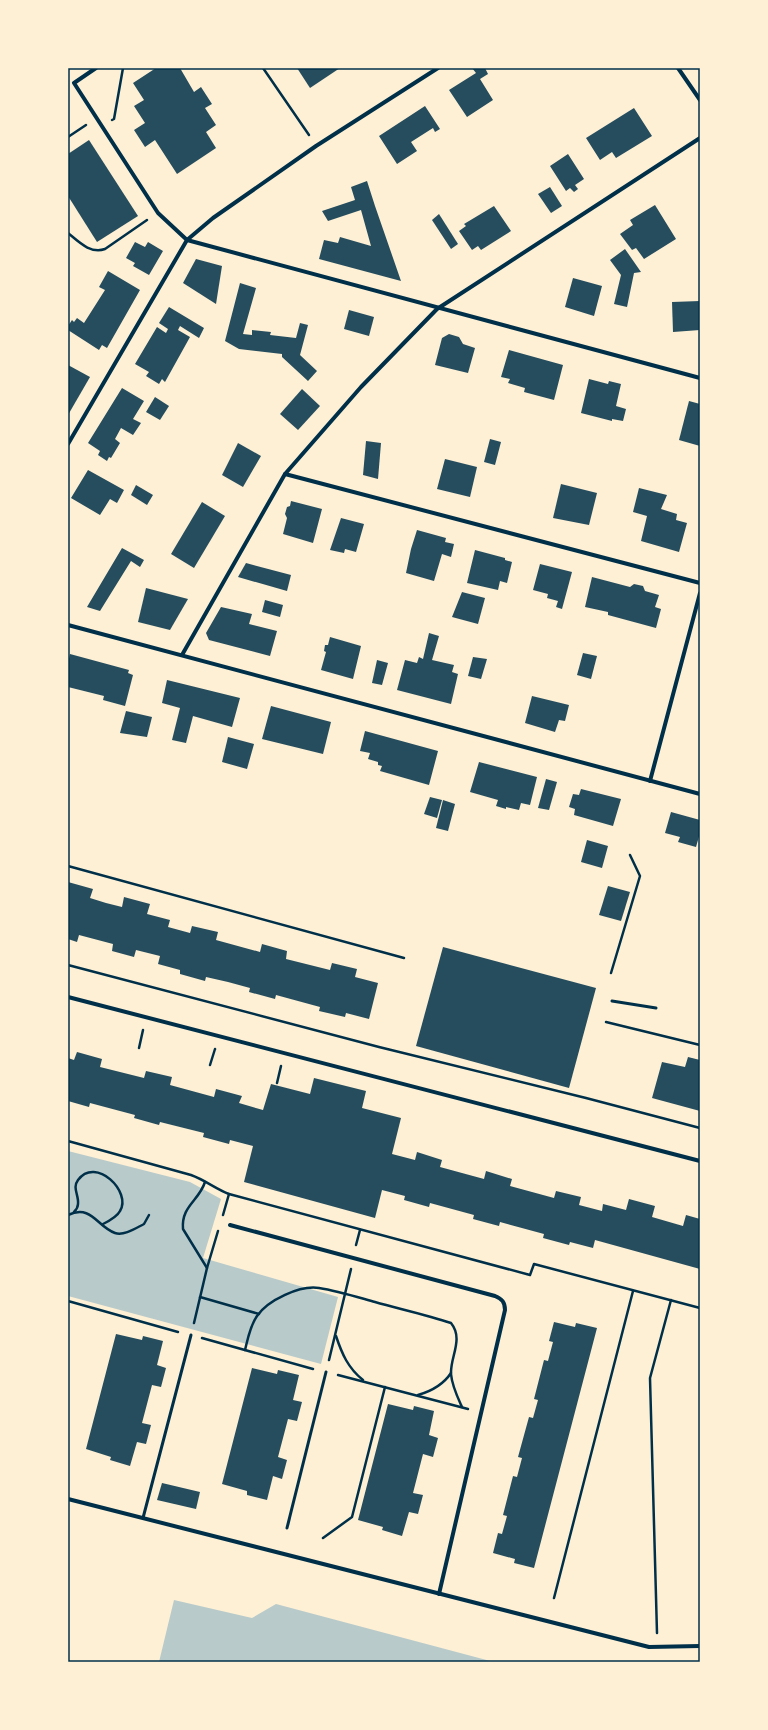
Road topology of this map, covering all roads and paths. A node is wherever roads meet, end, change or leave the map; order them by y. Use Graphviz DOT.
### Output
graph roads {
  1 [pos="96,68"];
  2 [pos="123,68"];
  3 [pos="263,68"];
  4 [pos="438,68"];
  5 [pos="678,68"];
  6 [pos="700,100"];
  7 [pos="102,126"];
  8 [pos="68,136"];
  9 [pos="700,138"];
  10 [pos="316,146"];
  11 [pos="158,213"];
  12 [pos="68,233"];
  13 [pos="187,240"];
  14 [pos="437,309"];
  15 [pos="700,378"];
  16 [pos="68,444"];
  17 [pos="285,474"];
  18 [pos="700,583"];
  19 [pos="700,593"];
  20 [pos="68,625"];
  21 [pos="182,655"];
  22 [pos="650,781"];
  23 [pos="700,794"];
  24 [pos="630,855"];
  25 [pos="68,866"];
  26 [pos="404,958"];
  27 [pos="68,965"];
  28 [pos="611,973"];
  29 [pos="68,997"];
  30 [pos="612,1001"];
  31 [pos="656,1008"];
  32 [pos="606,1022"];
  33 [pos="144,1029"];
  34 [pos="700,1045"];
  35 [pos="138,1048"];
  36 [pos="215,1048"];
  37 [pos="210,1065"];
  38 [pos="281,1066"];
  39 [pos="277,1083"];
  40 [pos="700,1128"];
  41 [pos="68,1141"];
  42 [pos="700,1160"];
  43 [pos="205,1182"];
  44 [pos="229,1194"];
  45 [pos="74,1212"];
  46 [pos="68,1215"];
  47 [pos="149,1215"];
  48 [pos="222,1216"];
  49 [pos="103,1224"];
  50 [pos="220,1224"];
  51 [pos="230,1225"];
  52 [pos="360,1230"];
  53 [pos="353,1258"];
  54 [pos="207,1268"];
  55 [pos="633,1291"];
  56 [pos="345,1294"];
  57 [pos="200,1297"];
  58 [pos="671,1300"];
  59 [pos="68,1302"];
  60 [pos="700,1308"];
  61 [pos="259,1314"];
  62 [pos="190,1335"];
  63 [pos="335,1335"];
  64 [pos="245,1350"];
  65 [pos="326,1372"];
  66 [pos="451,1372"];
  67 [pos="365,1382"];
  68 [pos="385,1388"];
  69 [pos="417,1396"];
  70 [pos="462,1407"];
  71 [pos="482,1412"];
  72 [pos="68,1499"];
  73 [pos="143,1518"];
  74 [pos="286,1528"];
  75 [pos="323,1538"];
  76 [pos="439,1594"];
  77 [pos="554,1598"];
  78 [pos="657,1632"];
  79 [pos="700,1646"];
  1 -- 7 [label="street"];
  2 -- 7 [label="path"];
  3 -- 10 [label="path"];
  4 -- 10 [label="street"];
  5 -- 6 [label="street"];
  7 -- 8 [label="path"];
  7 -- 11 [label="street"];
  9 -- 14 [label="street"];
  10 -- 13 [label="street"];
  11 -- 12 [label="path"];
  11 -- 13 [label="street"];
  13 -- 14 [label="street"];
  13 -- 16 [label="street"];
  14 -- 15 [label="street"];
  14 -- 17 [label="street"];
  17 -- 18 [label="street"];
  17 -- 21 [label="street"];
  19 -- 22 [label="street"];
  20 -- 21 [label="street"];
  21 -- 22 [label="street"];
  22 -- 23 [label="street"];
  24 -- 28 [label="path"];
  25 -- 26 [label="path"];
  27 -- 40 [label="path"];
  29 -- 42 [label="street"];
  30 -- 31 [label="lane"];
  32 -- 34 [label="path"];
  33 -- 35 [label="path"];
  36 -- 37 [label="path"];
  38 -- 39 [label="path"];
  41 -- 43 [label="path"];
  43 -- 44 [label="path"];
  43 -- 54 [label="path"];
  44 -- 48 [label="path"];
  44 -- 52 [label="path"];
  45 -- 46 [label="path"];
  45 -- 49 [label="path"];
  45 -- 49 [label="path"];
  47 -- 49 [label="path"];
  50 -- 54 [label="path"];
  51 -- 53 [label="street"];
  52 -- 53 [label="path"];
  52 -- 55 [label="path"];
  53 -- 56 [label="path"];
  53 -- 71 [label="street"];
  54 -- 57 [label="path"];
  55 -- 58 [label="path"];
  55 -- 77 [label="path"];
  56 -- 61 [label="path"];
  56 -- 63 [label="path"];
  56 -- 66 [label="path"];
  57 -- 61 [label="path"];
  57 -- 62 [label="path"];
  58 -- 60 [label="path"];
  58 -- 78 [label="path"];
  59 -- 62 [label="path"];
  61 -- 64 [label="path"];
  62 -- 64 [label="path"];
  62 -- 73 [label="lane"];
  63 -- 65 [label="path"];
  63 -- 67 [label="path"];
  64 -- 65 [label="path"];
  65 -- 67 [label="path"];
  65 -- 74 [label="lane"];
  66 -- 69 [label="path"];
  66 -- 70 [label="path"];
  67 -- 68 [label="path"];
  68 -- 69 [label="path"];
  68 -- 75 [label="path"];
  69 -- 70 [label="path"];
  70 -- 71 [label="path"];
  71 -- 76 [label="street"];
  72 -- 73 [label="street"];
  73 -- 76 [label="street"];
  76 -- 79 [label="street"];
}
